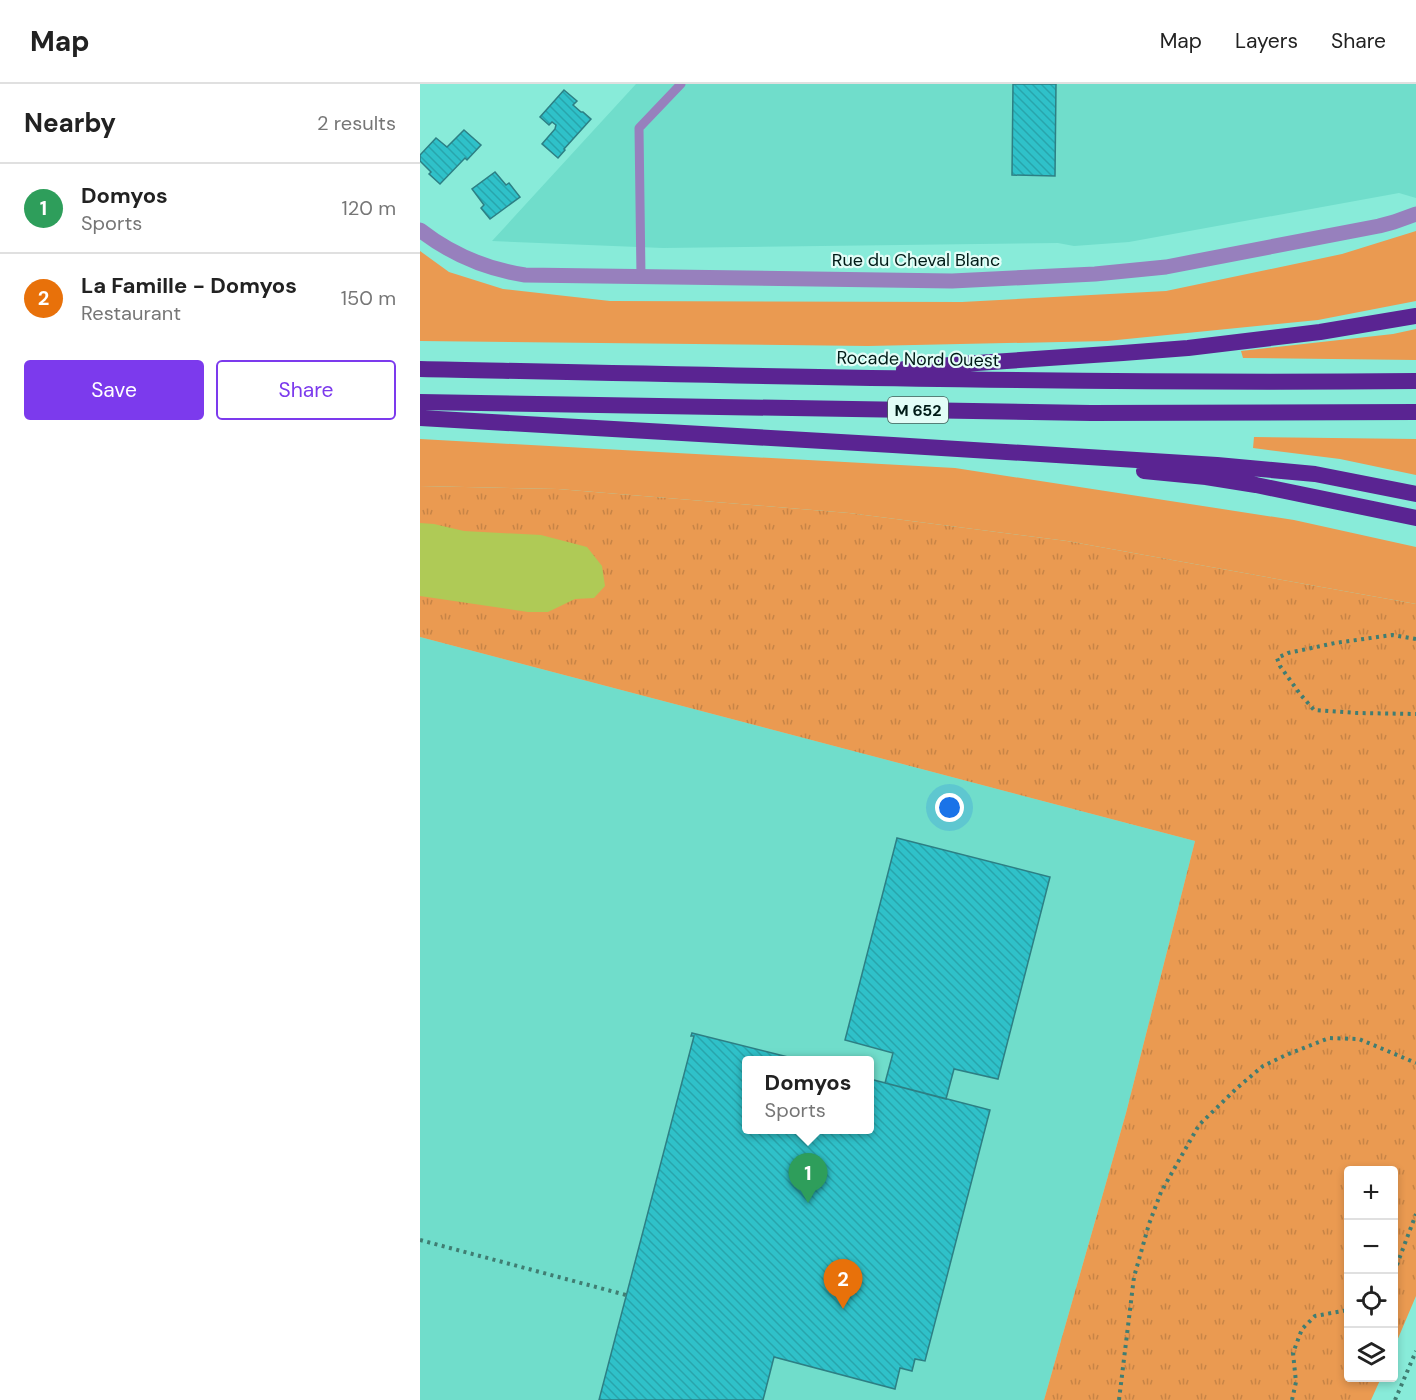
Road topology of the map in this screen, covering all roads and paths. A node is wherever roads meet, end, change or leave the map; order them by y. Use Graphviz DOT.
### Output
graph roads {
  1 [pos="681,84"];
  2 [pos="1416,214"];
  3 [pos="420,230"];
  4 [pos="641,277"];
  5 [pos="1416,316"];
  6 [pos="420,369"];
  7 [pos="835,377"];
  8 [pos="1416,381"];
  9 [pos="420,402"];
  10 [pos="1416,412"];
  11 [pos="420,418"];
  12 [pos="893,445"];
  13 [pos="1416,494"];
  14 [pos="1416,518"];
  15 [pos="1416,639"];
  16 [pos="1416,714"];
  17 [pos="1416,1063"];
  18 [pos="1416,1214"];
  19 [pos="420,1240"];
  20 [pos="1398,1262"];
  21 [pos="626,1295"];
  22 [pos="1344,1311"];
  23 [pos="1416,1351"];
  24 [pos="1119,1400"];
  25 [pos="1292,1400"];
  26 [pos="1395,1400"];
  1 -- 4 [label="lane"];
  2 -- 4 [label="street, Rue du Cheval Blanc"];
  3 -- 4 [label="street, Rue du Cheval Blanc"];
  5 -- 7 [label="highway"];
  6 -- 7 [label="highway, Rocade Nord Ouest / M 652"];
  7 -- 8 [label="highway, Rocade Nord Ouest / M 652"];
  9 -- 10 [label="highway, M 652"];
  11 -- 12 [label="highway"];
  12 -- 13 [label="highway"];
  12 -- 14 [label="highway"];
  15 -- 16 [label="path"];
  17 -- 24 [label="path"];
  18 -- 20 [label="path"];
  19 -- 21 [label="path"];
  22 -- 25 [label="path"];
  23 -- 26 [label="path"];
}
